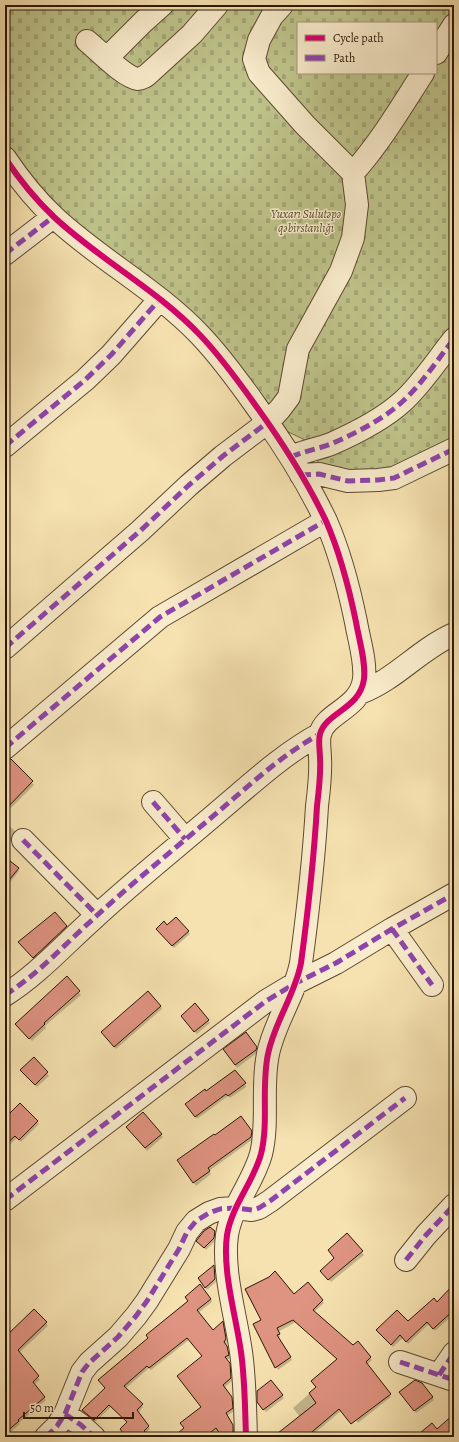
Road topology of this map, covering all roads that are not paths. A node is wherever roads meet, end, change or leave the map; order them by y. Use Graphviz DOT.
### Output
graph roads {
  1 [pos="162,5"];
  2 [pos="217,5"];
  3 [pos="282,5"];
  4 [pos="454,25"];
  5 [pos="87,41"];
  6 [pos="437,50"];
  7 [pos="107,58"];
  8 [pos="422,74"];
  9 [pos="5,158"];
  10 [pos="354,173"];
  11 [pos="54,217"];
  12 [pos="5,254"];
  13 [pos="160,299"];
  14 [pos="454,339"];
  15 [pos="268,422"];
  16 [pos="5,446"];
  17 [pos="454,449"];
  18 [pos="296,466"];
  19 [pos="325,521"];
  20 [pos="454,634"];
  21 [pos="5,648"];
  22 [pos="360,693"];
  23 [pos="320,734"];
  24 [pos="5,748"];
  25 [pos="154,802"];
  26 [pos="185,839"];
  27 [pos="23,840"];
  28 [pos="454,894"];
  29 [pos="98,915"];
  30 [pos="392,929"];
  31 [pos="296,983"];
  32 [pos="432,985"];
  33 [pos="5,995"];
  34 [pos="405,1098"];
  35 [pos="5,1200"];
  36 [pos="454,1205"];
  37 [pos="235,1208"];
  38 [pos="406,1260"];
  39 [pos="454,1353"];
  40 [pos="400,1362"];
  41 [pos="446,1378"];
  42 [pos="65,1414"];
  43 [pos="46,1437"];
  44 [pos="94,1437"];
  45 [pos="246,1437"];
  1 -- 7 [label="street"];
  2 -- 7 [label="street"];
  3 -- 10 [label="street"];
  4 -- 6 [label="street"];
  5 -- 7 [label="street"];
  8 -- 10 [label="street"];
  9 -- 11 [label="street"];
  10 -- 15 [label="street"];
  11 -- 12 [label="street"];
  11 -- 13 [label="street"];
  13 -- 15 [label="street"];
  13 -- 16 [label="street"];
  14 -- 18 [label="street"];
  15 -- 18 [label="street"];
  15 -- 21 [label="street"];
  17 -- 18 [label="street"];
  18 -- 19 [label="street"];
  19 -- 22 [label="street"];
  19 -- 24 [label="street"];
  20 -- 22 [label="street"];
  22 -- 23 [label="street"];
  23 -- 26 [label="street"];
  23 -- 31 [label="street"];
  25 -- 26 [label="street"];
  26 -- 29 [label="street"];
  27 -- 29 [label="street"];
  28 -- 30 [label="street"];
  29 -- 33 [label="street"];
  30 -- 31 [label="street"];
  30 -- 32 [label="street"];
  31 -- 35 [label="street"];
  31 -- 37 [label="street"];
  34 -- 37 [label="street"];
  36 -- 38 [label="street"];
  37 -- 42 [label="street"];
  37 -- 45 [label="street"];
  39 -- 41 [label="street"];
  40 -- 41 [label="street"];
  42 -- 43 [label="street"];
  42 -- 44 [label="street"];
}
